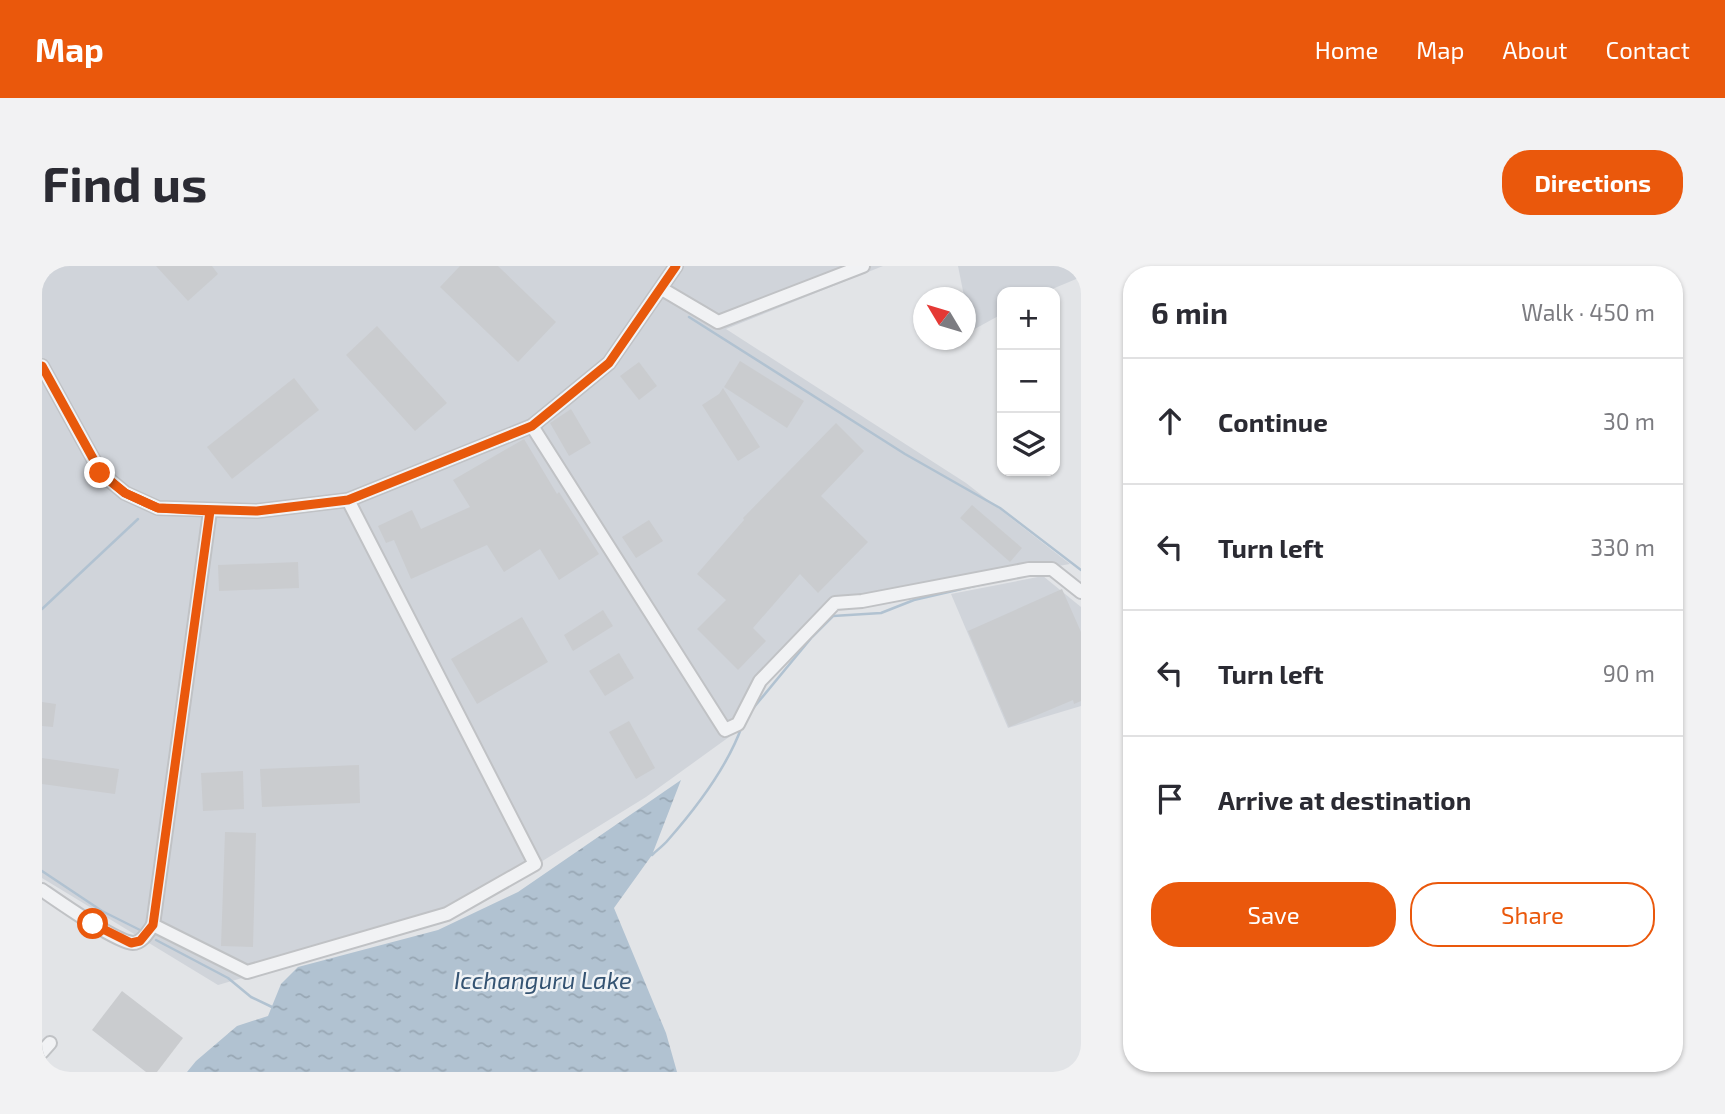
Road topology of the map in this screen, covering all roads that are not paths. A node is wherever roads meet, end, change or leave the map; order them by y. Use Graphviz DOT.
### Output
graph roads {
  1 [pos="676,266"];
  2 [pos="863,266"];
  3 [pos="662,289"];
  4 [pos="42,366"];
  5 [pos="532,426"];
  6 [pos="348,500"];
  7 [pos="210,511"];
  8 [pos="1081,592"];
  9 [pos="42,890"];
  10 [pos="153,925"];
  1 -- 3 [label="street"];
  2 -- 3 [label="street"];
  3 -- 5 [label="street"];
  4 -- 7 [label="street"];
  5 -- 6 [label="street"];
  5 -- 8 [label="street"];
  6 -- 7 [label="street"];
  6 -- 10 [label="street"];
  7 -- 10 [label="street"];
  9 -- 10 [label="street"];
}
